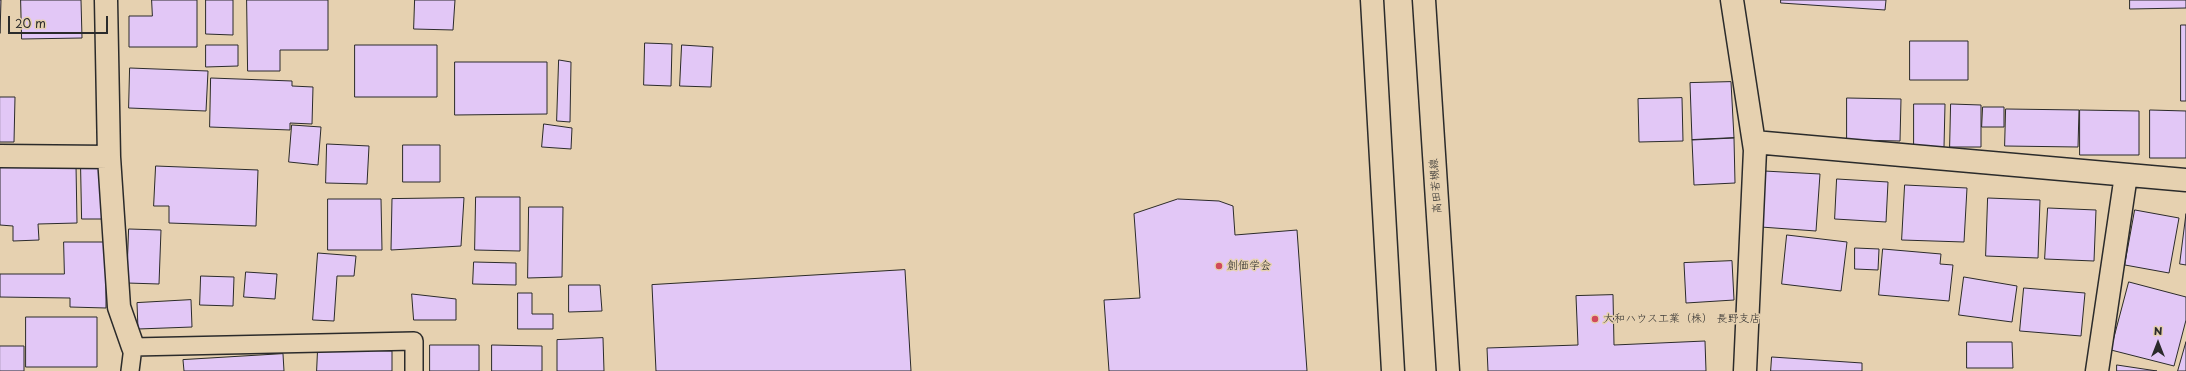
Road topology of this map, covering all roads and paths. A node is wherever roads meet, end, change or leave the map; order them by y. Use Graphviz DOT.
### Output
graph roads {
  1 [pos="106,0"];
  2 [pos="1372,0"];
  3 [pos="1424,0"];
  4 [pos="1732,0"];
  5 [pos="1754,142"];
  6 [pos="0,156"];
  7 [pos="109,157"];
  8 [pos="2126,175"];
  9 [pos="2186,180"];
  10 [pos="133,347"];
  11 [pos="130,371"];
  12 [pos="414,371"];
  13 [pos="1393,371"];
  14 [pos="1448,371"];
  15 [pos="1744,371"];
  16 [pos="2097,371"];
  1 -- 7 [label="street"];
  2 -- 13 [label="street"];
  3 -- 14 [label="street, 高田若槻線"];
  4 -- 5 [label="street"];
  5 -- 8 [label="street"];
  5 -- 15 [label="street"];
  6 -- 7 [label="street"];
  7 -- 10 [label="street"];
  8 -- 9 [label="street"];
  8 -- 16 [label="street"];
  10 -- 11 [label="lane"];
  10 -- 12 [label="lane"];
}
